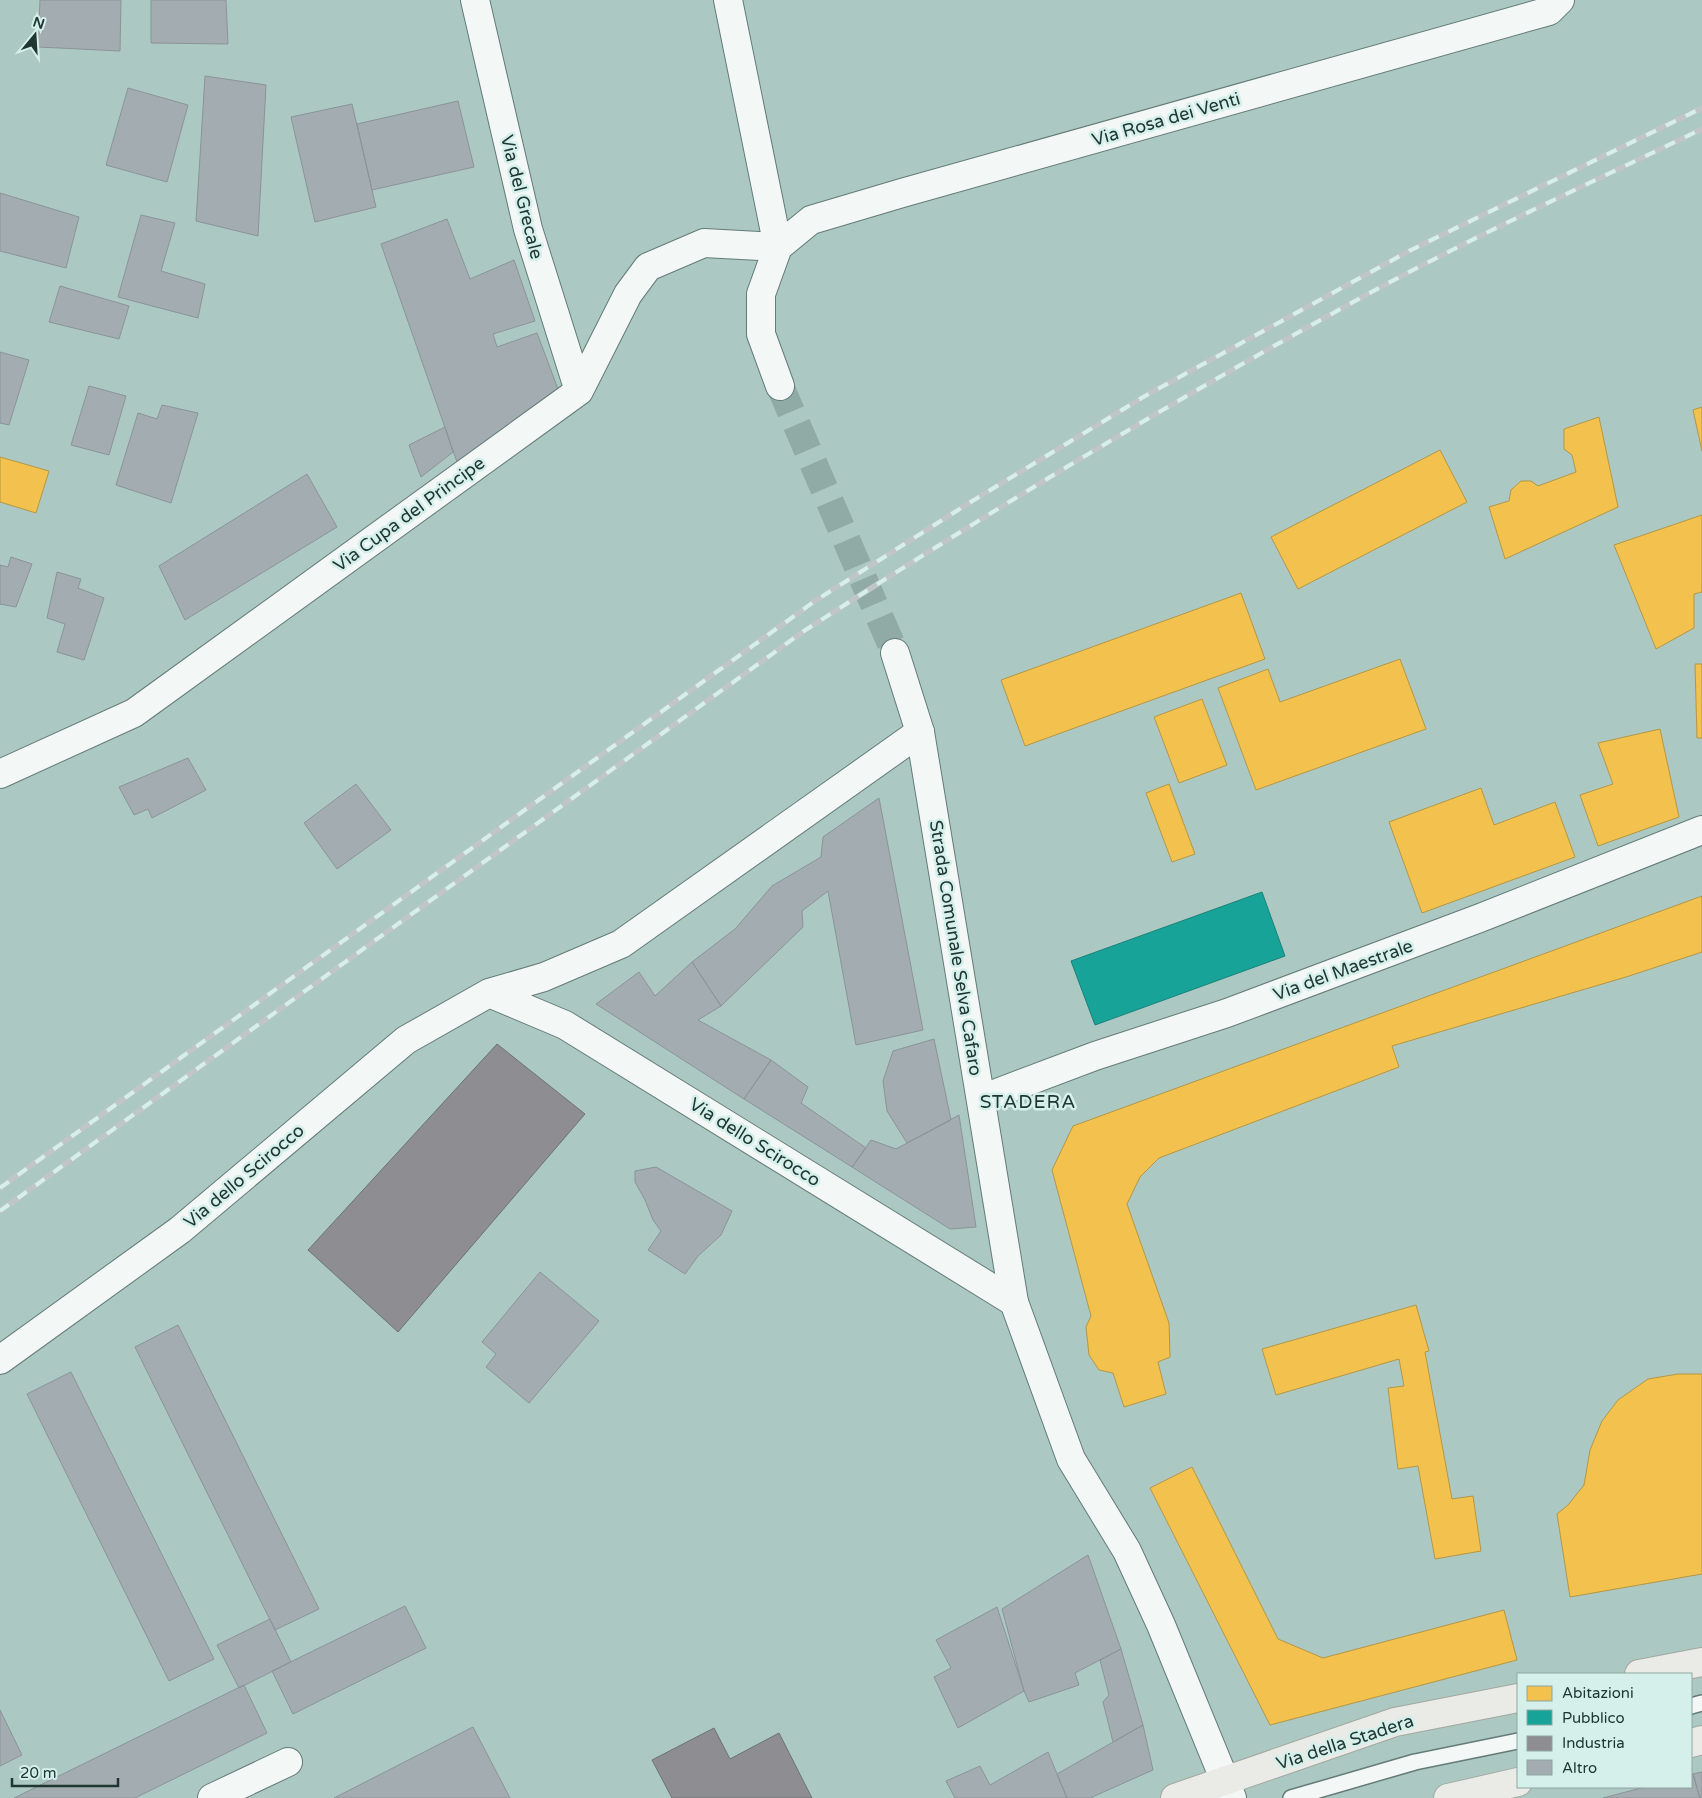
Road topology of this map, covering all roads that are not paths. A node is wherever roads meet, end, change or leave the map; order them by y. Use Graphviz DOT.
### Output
graph roads {
  1 [pos="475,0"];
  2 [pos="728,0"];
  3 [pos="1552,4"];
  4 [pos="778,248"];
  5 [pos="780,386"];
  6 [pos="579,391"];
  7 [pos="895,653"];
  8 [pos="920,732"];
  9 [pos="0,774"];
  10 [pos="1702,830"];
  11 [pos="489,993"];
  12 [pos="980,1099"];
  13 [pos="1014,1302"];
  14 [pos="0,1360"];
  15 [pos="1702,1662"];
  16 [pos="1644,1673"];
  17 [pos="1517,1698"];
  18 [pos="1517,1741"];
  19 [pos="288,1762"];
  20 [pos="1517,1782"];
  21 [pos="1228,1789"];
  22 [pos="212,1798"];
  23 [pos="1175,1798"];
  24 [pos="1291,1798"];
  25 [pos="1448,1798"];
  1 -- 6 [label="street, Via del Grecale"];
  2 -- 4 [label="street"];
  3 -- 4 [label="street, Via Rosa dei Venti"];
  4 -- 5 [label="street"];
  4 -- 6 [label="street, Via Cupa del Principe"];
  6 -- 9 [label="street, Via Cupa del Principe"];
  7 -- 8 [label="street, Strada Comunale Selva Cafaro"];
  8 -- 11 [label="street, Via dello Scirocco"];
  8 -- 12 [label="street, Strada Comunale Selva Cafaro"];
  10 -- 12 [label="street, Via del Maestrale"];
  11 -- 13 [label="street, Via dello Scirocco"];
  11 -- 14 [label="street, Via dello Scirocco"];
  12 -- 13 [label="street, Strada Comunale Selva Cafaro"];
  13 -- 21 [label="street, Strada Comunale Selva Cafaro"];
  15 -- 16 [label="main road"];
  17 -- 21 [label="main road, Via della Stadera"];
  18 -- 24 [label="lane"];
  19 -- 22 [label="street"];
  20 -- 25 [label="main road"];
  21 -- 23 [label="main road, Via della Stadera"];
}
